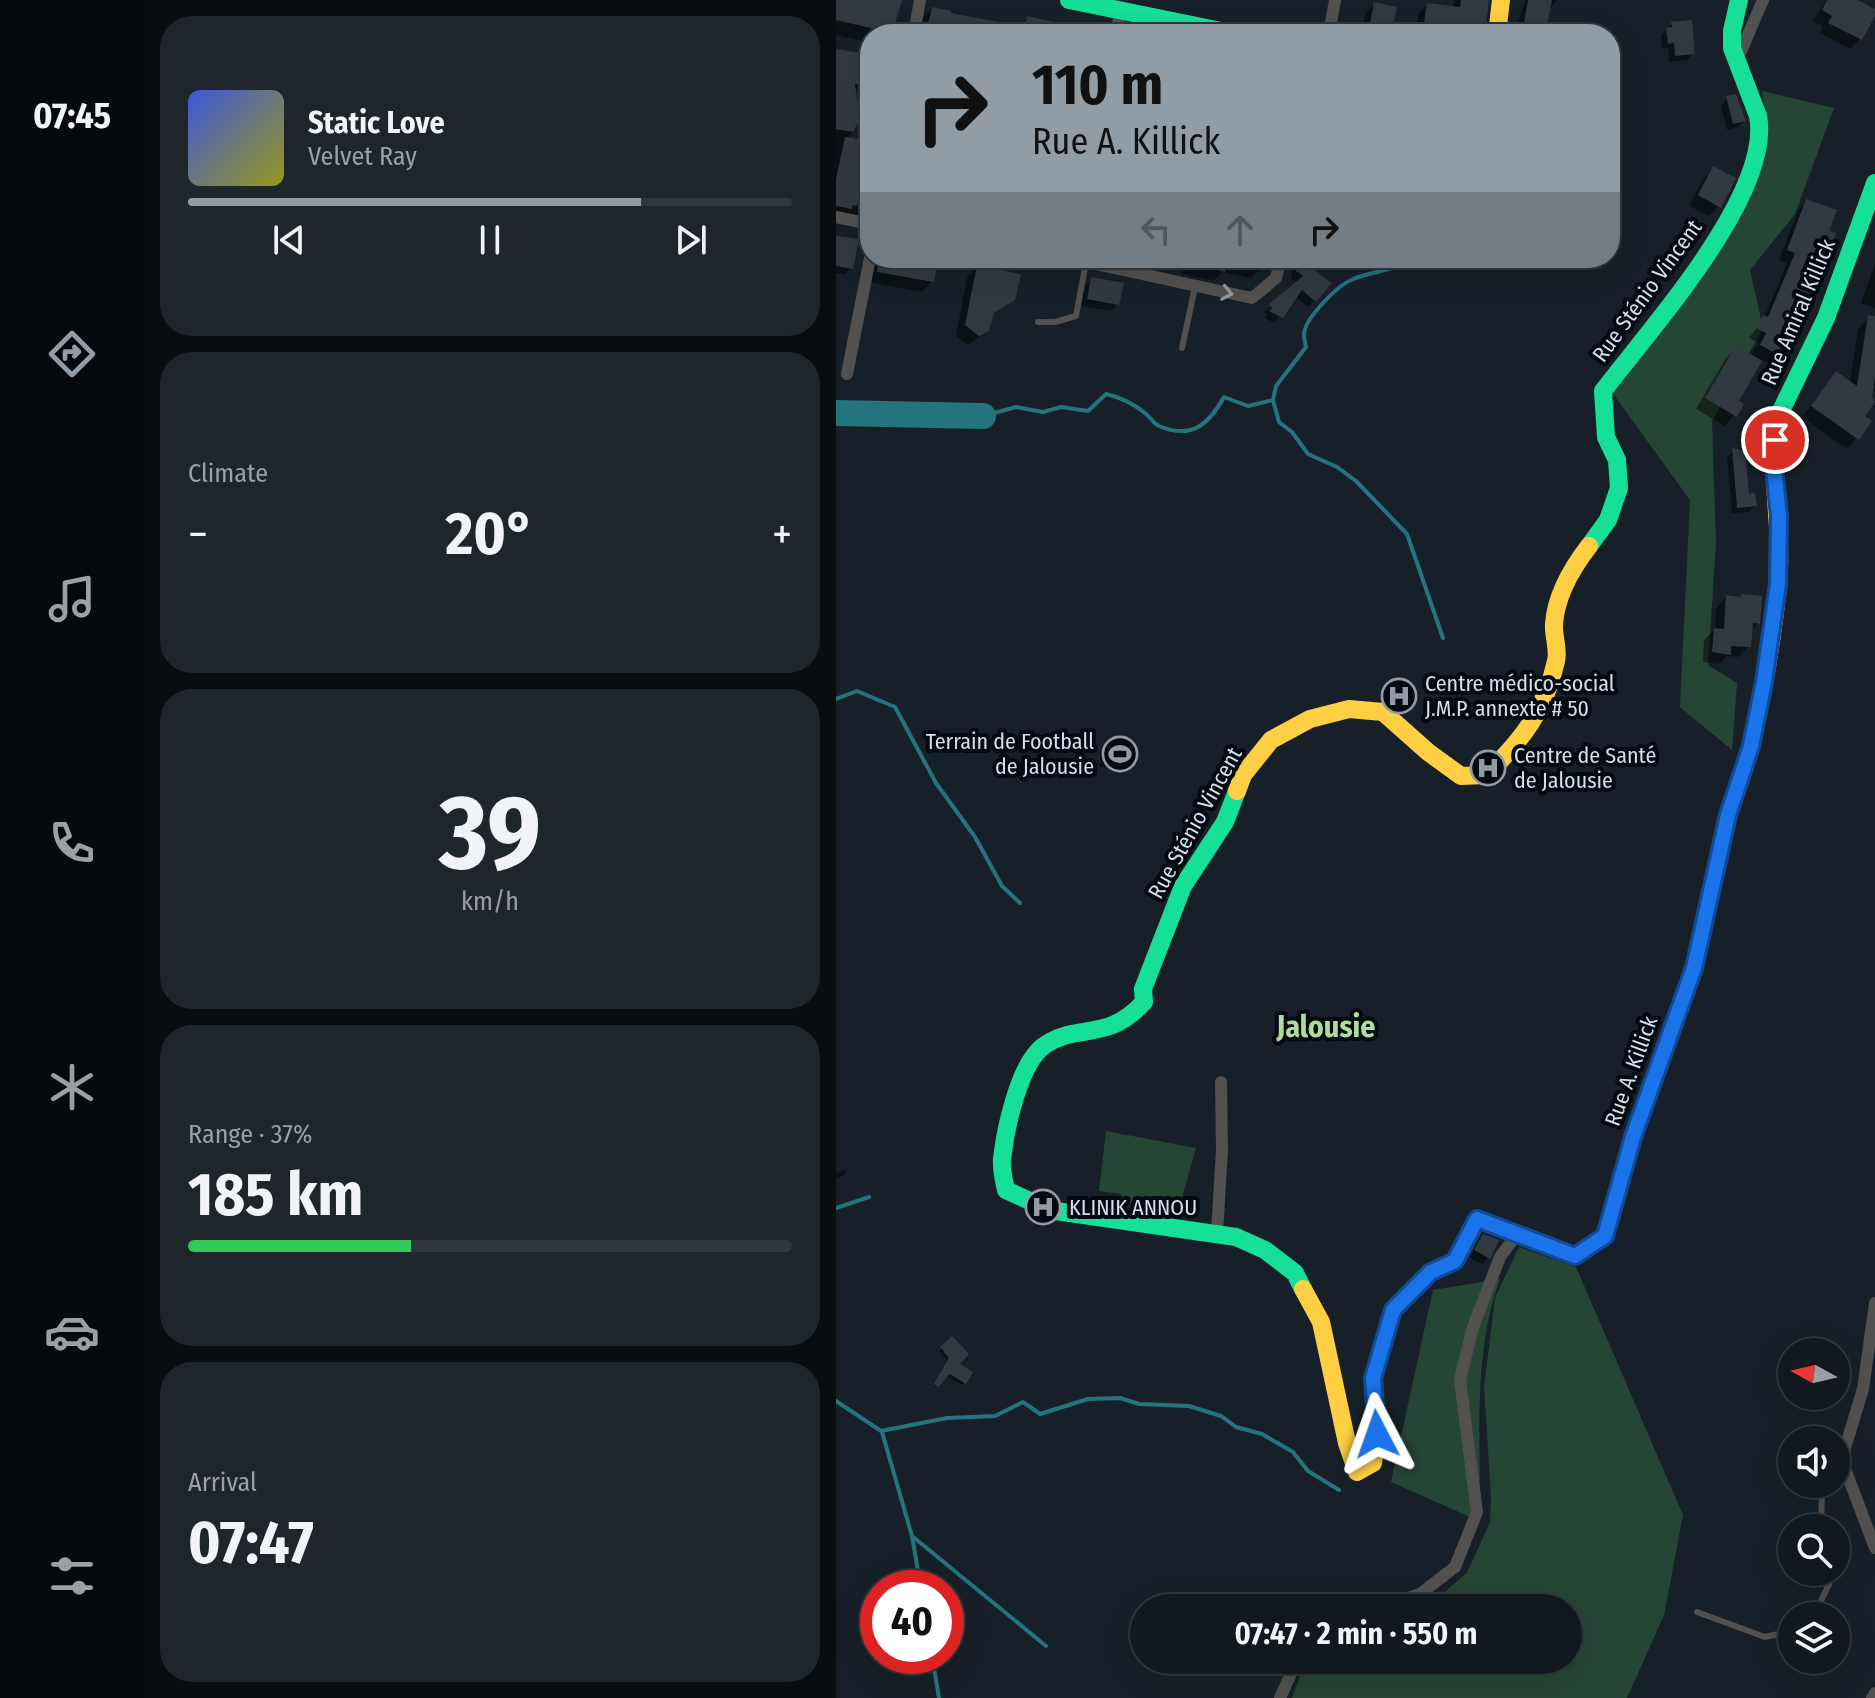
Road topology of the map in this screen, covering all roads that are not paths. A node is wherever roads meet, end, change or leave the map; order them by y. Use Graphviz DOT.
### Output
graph roads {
  1 [pos="920,0"];
  2 [pos="1069,0"];
  3 [pos="1335,0"];
  4 [pos="1501,0"];
  5 [pos="1739,0"];
  6 [pos="1763,0"];
  7 [pos="1122,4"];
  8 [pos="916,24"];
  9 [pos="1118,24"];
  10 [pos="1198,24"];
  11 [pos="1331,24"];
  12 [pos="1498,24"];
  13 [pos="1735,63"];
  14 [pos="1875,183"];
  15 [pos="836,217"];
  16 [pos="860,222"];
  17 [pos="868,268"];
  18 [pos="1085,268"];
  19 [pos="1112,268"];
  20 [pos="1278,268"];
  21 [pos="1195,287"];
  22 [pos="1038,322"];
  23 [pos="1182,348"];
  24 [pos="847,374"];
  25 [pos="1751,746"];
  26 [pos="1221,1082"];
  27 [pos="1217,1233"];
  28 [pos="1517,1234"];
  29 [pos="1875,1303"];
  30 [pos="1848,1426"];
  31 [pos="1373,1463"];
  32 [pos="1850,1482"];
  33 [pos="1875,1548"];
  34 [pos="1420,1594"];
  35 [pos="1697,1612"];
  36 [pos="1778,1634"];
  37 [pos="1291,1674"];
  38 [pos="1280,1698"];
  1 -- 8 [label="street"];
  2 -- 7 [label="street"];
  3 -- 11 [label="street"];
  4 -- 12 [label="street"];
  5 -- 13 [label="street, Rue Sténio Vincent"];
  6 -- 13 [label="street"];
  7 -- 9 [label="street"];
  7 -- 10 [label="street"];
  13 -- 27 [label="street, Rue Sténio Vincent"];
  14 -- 25 [label="street, Rue Amiral Killick"];
  15 -- 16 [label="street"];
  17 -- 24 [label="street"];
  18 -- 22 [label="lane"];
  19 -- 21 [label="street"];
  21 -- 20 [label="street, one-way"];
  21 -- 23 [label="lane"];
  25 -- 28 [label="street, Rue A. Killick"];
  26 -- 27 [label="street"];
  27 -- 31 [label="street, Rue Sténio Vincent"];
  28 -- 31 [label="street, Rue A. Killick"];
  28 -- 34 [label="street"];
  29 -- 30 [label="street"];
  32 -- 33 [label="street"];
  35 -- 36 [label="lane"];
  37 -- 38 [label="street"];
}
